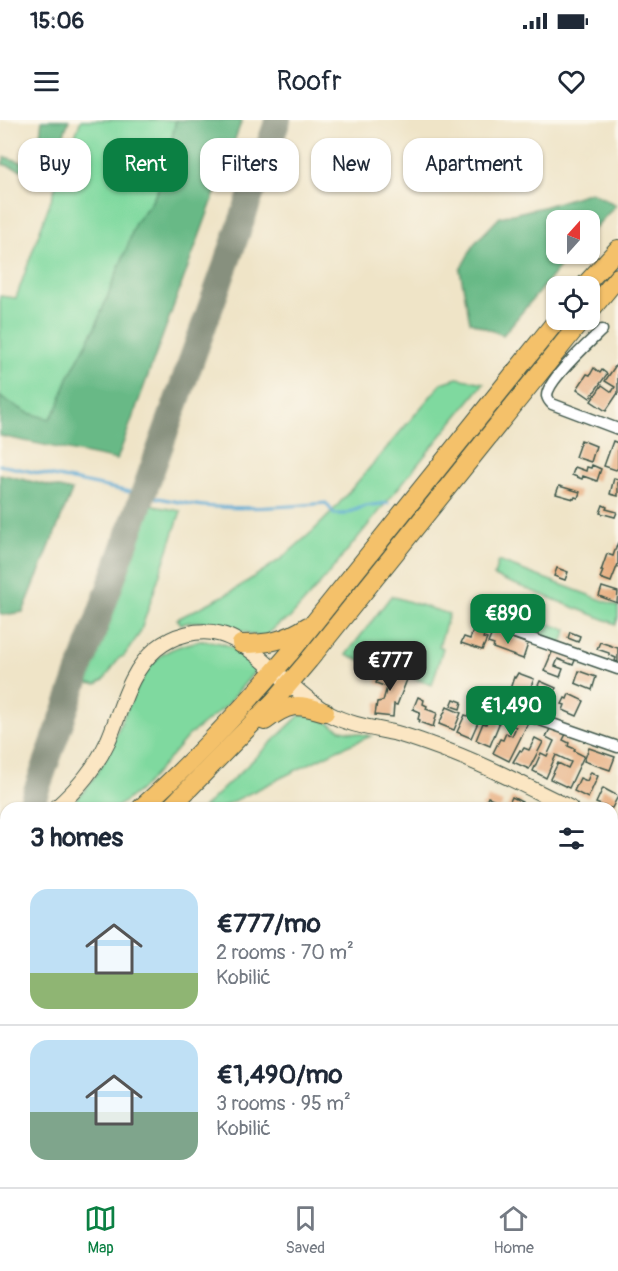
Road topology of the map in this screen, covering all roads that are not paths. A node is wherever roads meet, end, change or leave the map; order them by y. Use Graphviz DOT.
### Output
graph roads {
  1 [pos="618,249"];
  2 [pos="593,276"];
  3 [pos="618,277"];
  4 [pos="600,299"];
  5 [pos="549,330"];
  6 [pos="574,330"];
  7 [pos="602,330"];
  8 [pos="618,429"];
  9 [pos="314,622"];
  10 [pos="484,622"];
  11 [pos="241,644"];
  12 [pos="618,669"];
  13 [pos="275,671"];
  14 [pos="289,683"];
  15 [pos="512,710"];
  16 [pos="325,712"];
  17 [pos="618,747"];
  18 [pos="196,782"];
  19 [pos="62,802"];
  20 [pos="148,802"];
  21 [pos="176,802"];
  22 [pos="558,802"];
  1 -- 2 [label="main road"];
  3 -- 4 [label="main road"];
  5 -- 9 [label="main road"];
  6 -- 14 [label="main road"];
  7 -- 8 [label="street"];
  9 -- 11 [label="main road"];
  9 -- 13 [label="main road"];
  10 -- 12 [label="street"];
  11 -- 13 [label="main road"];
  11 -- 19 [label="main road"];
  13 -- 14 [label="main road"];
  13 -- 20 [label="main road"];
  14 -- 16 [label="main road"];
  14 -- 18 [label="main road"];
  15 -- 17 [label="street"];
  16 -- 18 [label="main road"];
  16 -- 22 [label="main road"];
  18 -- 21 [label="main road"];
}
